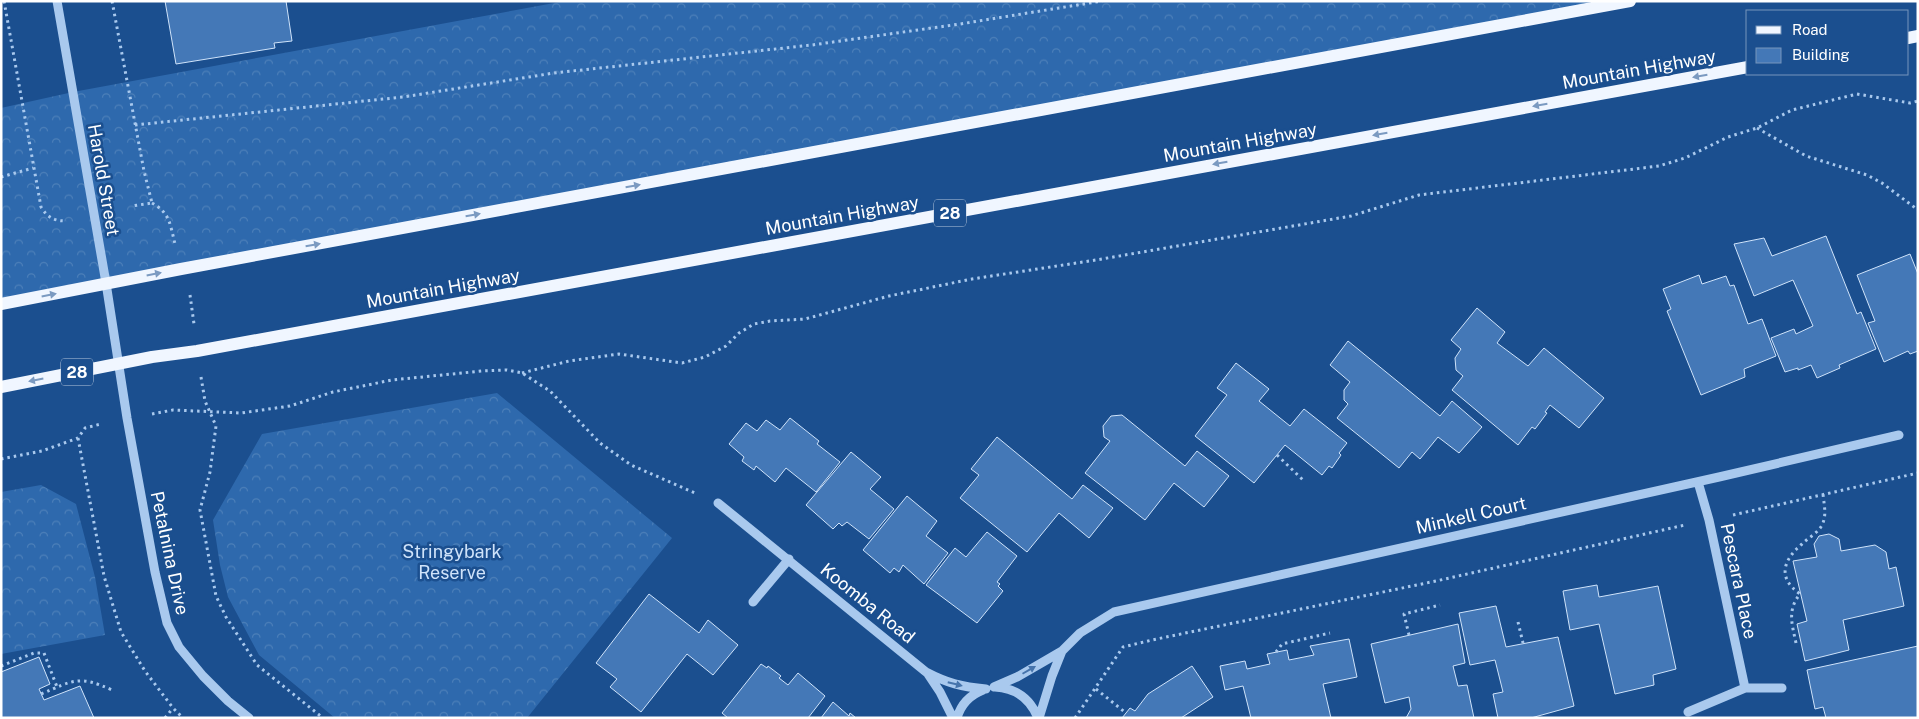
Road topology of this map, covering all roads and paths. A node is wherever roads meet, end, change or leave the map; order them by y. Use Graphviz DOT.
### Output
graph roads {
  1 [pos="4,1"];
  2 [pos="57,1"];
  3 [pos="112,1"];
  4 [pos="1102,1"];
  5 [pos="1630,1"];
  6 [pos="1746,67"];
  7 [pos="1918,101"];
  8 [pos="135,125"];
  9 [pos="1758,128"];
  10 [pos="33,168"];
  11 [pos="1,177"];
  12 [pos="152,203"];
  13 [pos="132,206"];
  14 [pos="1918,210"];
  15 [pos="67,221"];
  16 [pos="181,269"];
  17 [pos="106,283"];
  18 [pos="1,304"];
  19 [pos="197,351"];
  20 [pos="118,365"];
  21 [pos="522,373"];
  22 [pos="1,387"];
  23 [pos="209,413"];
  24 [pos="1899,435"];
  25 [pos="78,438"];
  26 [pos="1276,455"];
  27 [pos="1918,473"];
  28 [pos="1303,480"];
  29 [pos="1698,482"];
  30 [pos="1823,494"];
  31 [pos="718,503"];
  32 [pos="1709,520"];
  33 [pos="789,559"];
  34 [pos="753,602"];
  35 [pos="1440,605"];
  36 [pos="1518,622"];
  37 [pos="1330,633"];
  38 [pos="1409,635"];
  39 [pos="1523,643"];
  40 [pos="1796,643"];
  41 [pos="1062,651"];
  42 [pos="1276,652"];
  43 [pos="1,666"];
  44 [pos="926,672"];
  45 [pos="57,687"];
  46 [pos="990,688"];
  47 [pos="1745,688"];
  48 [pos="1782,688"];
  49 [pos="1096,689"];
  50 [pos="112,690"];
  51 [pos="41,694"];
  52 [pos="173,708"];
  53 [pos="1688,712"];
  54 [pos="1126,713"];
  55 [pos="165,718"];
  56 [pos="183,718"];
  57 [pos="249,718"];
  58 [pos="323,718"];
  59 [pos="953,718"];
  60 [pos="957,718"];
  61 [pos="1038,718"];
  62 [pos="1075,718"];
  1 -- 10 [label="path"];
  2 -- 17 [label="street, Harold Street"];
  3 -- 8 [label="path"];
  4 -- 8 [label="path"];
  16 -- 5 [label="main road, one-way"];
  6 -- 19 [label="main road, Mountain Highway / 28, one-way"];
  7 -- 9 [label="path"];
  8 -- 12 [label="path"];
  9 -- 14 [label="path"];
  9 -- 21 [label="path"];
  10 -- 11 [label="path"];
  10 -- 15 [label="path"];
  12 -- 13 [label="path"];
  12 -- 16 [label="path"];
  17 -- 16 [label="main road, one-way"];
  16 -- 19 [label="path"];
  18 -- 17 [label="main road, one-way"];
  17 -- 20 [label="street, Harold Street"];
  19 -- 20 [label="main road, Mountain Highway / 28"];
  19 -- 23 [label="path"];
  20 -- 22 [label="main road, Mountain Highway / 28, one-way"];
  20 -- 57 [label="street, Petalnina Drive"];
  21 -- 23 [label="path"];
  21 -- 31 [label="path"];
  23 -- 58 [label="path"];
  24 -- 29 [label="street, Minkell Court"];
  25 -- 52 [label="path"];
  26 -- 28 [label="path"];
  27 -- 30 [label="path"];
  29 -- 32 [label="street, Pescara Place"];
  29 -- 41 [label="street, Minkell Court"];
  30 -- 32 [label="path"];
  30 -- 40 [label="path"];
  31 -- 33 [label="street, Koomba Road"];
  32 -- 47 [label="street, Pescara Place"];
  32 -- 49 [label="path"];
  33 -- 34 [label="street"];
  33 -- 44 [label="street, Koomba Road"];
  35 -- 38 [label="path"];
  36 -- 39 [label="path"];
  37 -- 42 [label="path"];
  46 -- 41 [label="street, Minkell Court, one-way"];
  41 -- 61 [label="street, Minkell Court"];
  43 -- 45 [label="path"];
  44 -- 46 [label="street, Koomba Road, one-way"];
  44 -- 59 [label="street, Koomba Road"];
  45 -- 50 [label="path"];
  45 -- 51 [label="path"];
  46 -- 60 [label="street, Minkell Court"];
  46 -- 61 [label="street, Koomba Road"];
  47 -- 48 [label="street"];
  47 -- 53 [label="street"];
  49 -- 54 [label="path"];
  49 -- 62 [label="path"];
  52 -- 55 [label="path"];
  52 -- 56 [label="path"];
}
